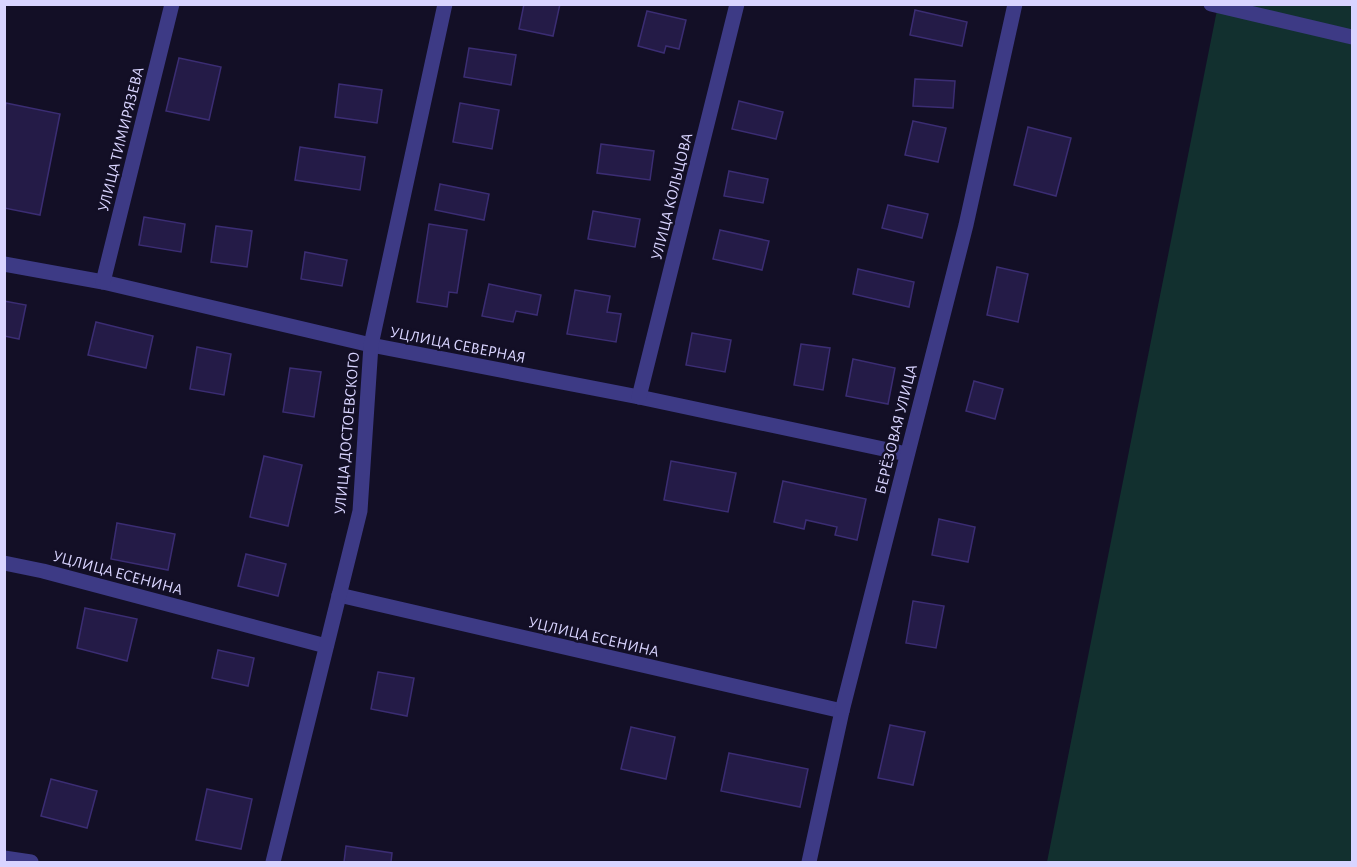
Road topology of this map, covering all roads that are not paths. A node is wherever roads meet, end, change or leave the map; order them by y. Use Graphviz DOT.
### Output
graph roads {
  1 [pos="172,4"];
  2 [pos="445,4"];
  3 [pos="737,4"];
  4 [pos="1015,4"];
  5 [pos="1211,4"];
  6 [pos="1353,37"];
  7 [pos="4,264"];
  8 [pos="103,282"];
  9 [pos="371,345"];
  10 [pos="639,397"];
  11 [pos="907,454"];
  12 [pos="4,563"];
  13 [pos="339,596"];
  14 [pos="326,646"];
  15 [pos="842,711"];
  16 [pos="4,858"];
  17 [pos="31,862"];
  18 [pos="273,862"];
  19 [pos="809,862"];
  1 -- 8 [label="street, УЛИЦА ТИМИРЯЗЕВА"];
  2 -- 9 [label="street, УЛИЦА ДОСТОЕВСКОГО"];
  3 -- 10 [label="street, УЛИЦА КОЛЬЦОВА"];
  4 -- 11 [label="street, БЕРЁЗОВАЯ УЛИЦА"];
  5 -- 6 [label="street"];
  7 -- 8 [label="street, УЦЛИЦА СЕВЕРНАЯ"];
  8 -- 9 [label="street, УЦЛИЦА СЕВЕРНАЯ"];
  9 -- 10 [label="street, УЦЛИЦА СЕВЕРНАЯ"];
  9 -- 13 [label="street, УЛИЦА ДОСТОЕВСКОГО"];
  10 -- 11 [label="street, УЦЛИЦА СЕВЕРНАЯ"];
  11 -- 15 [label="street, БЕРЁЗОВАЯ УЛИЦА"];
  12 -- 14 [label="street, УЦЛИЦА ЕСЕНИНА"];
  13 -- 14 [label="street, УЛИЦА ДОСТОЕВСКОГО"];
  13 -- 15 [label="street, УЦЛИЦА ЕСЕНИНА"];
  14 -- 18 [label="street, УЛИЦА ДОСТОЕВСКОГО"];
  15 -- 19 [label="street, БЕРЁЗОВАЯ УЛИЦА"];
  16 -- 17 [label="street"];
}
